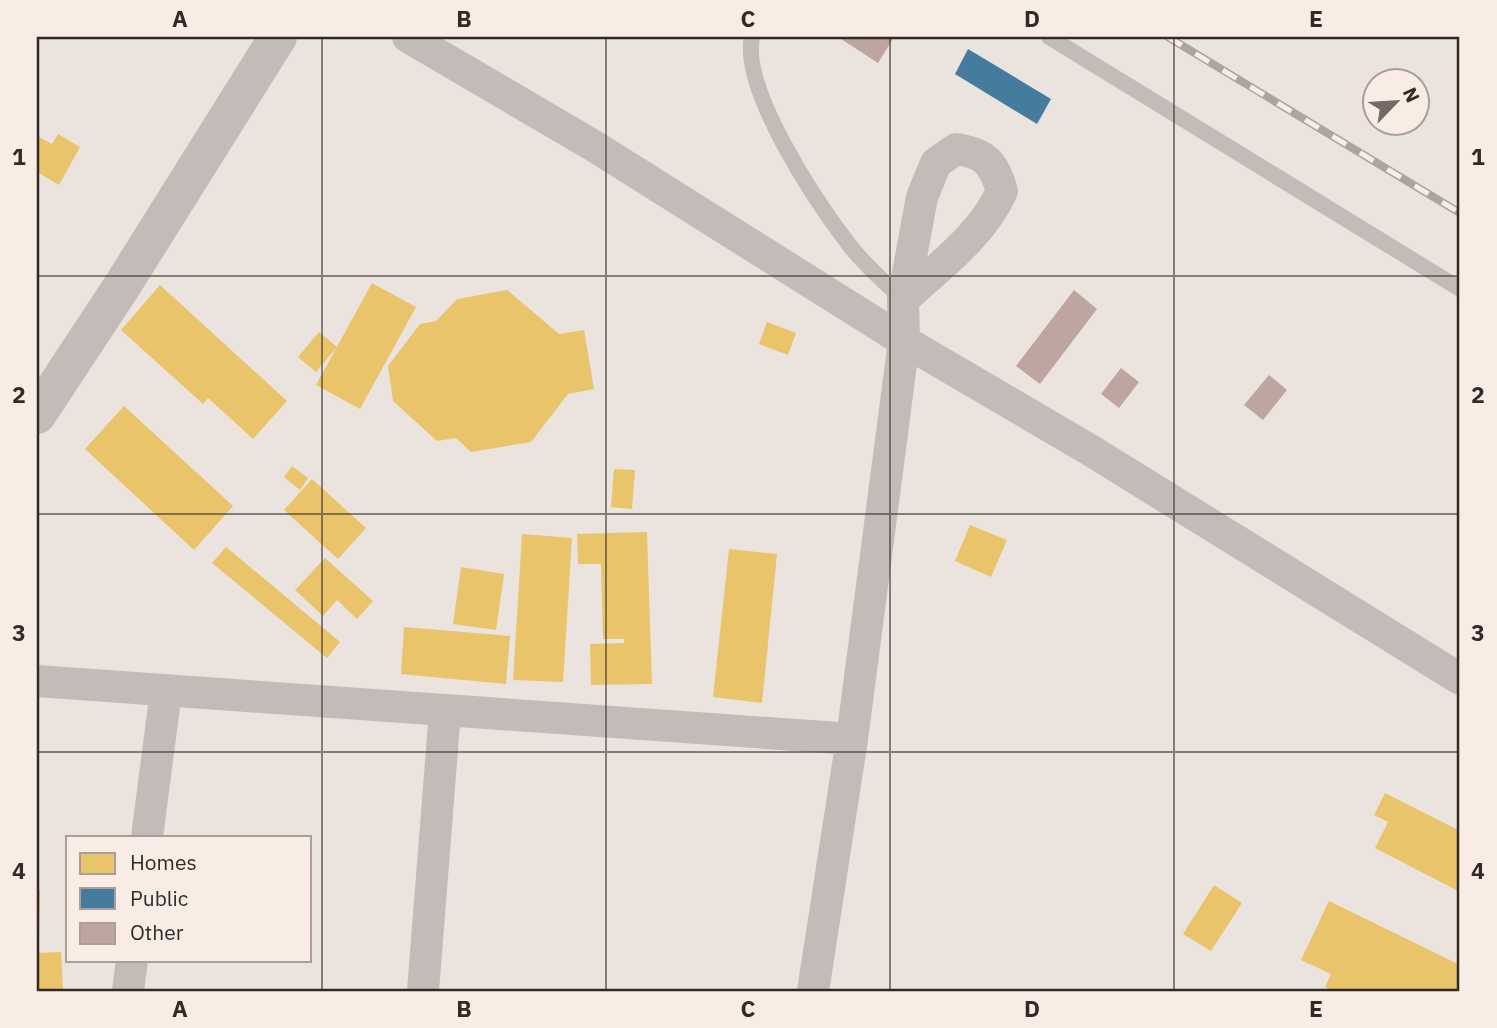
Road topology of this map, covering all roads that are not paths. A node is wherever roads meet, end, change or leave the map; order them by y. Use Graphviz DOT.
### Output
graph roads {
  1 [pos="278,37"];
  2 [pos="408,37"];
  3 [pos="752,37"];
  4 [pos="1049,37"];
  5 [pos="1460,289"];
  6 [pos="903,300"];
  7 [pos="904,341"];
  8 [pos="37,415"];
  9 [pos="1460,679"];
  10 [pos="37,681"];
  11 [pos="166,691"];
  12 [pos="445,711"];
  13 [pos="852,739"];
  14 [pos="148,836"];
  15 [pos="132,962"];
  16 [pos="128,991"];
  17 [pos="423,991"];
  18 [pos="813,991"];
  1 -- 8 [label="street"];
  2 -- 7 [label="street"];
  3 -- 6 [label="lane"];
  4 -- 5 [label="lane"];
  6 -- 7 [label="street"];
  7 -- 9 [label="street"];
  7 -- 13 [label="street"];
  10 -- 11 [label="street"];
  11 -- 12 [label="street"];
  11 -- 14 [label="street"];
  12 -- 13 [label="street"];
  12 -- 17 [label="street"];
  13 -- 18 [label="street"];
  15 -- 16 [label="street"];
}
